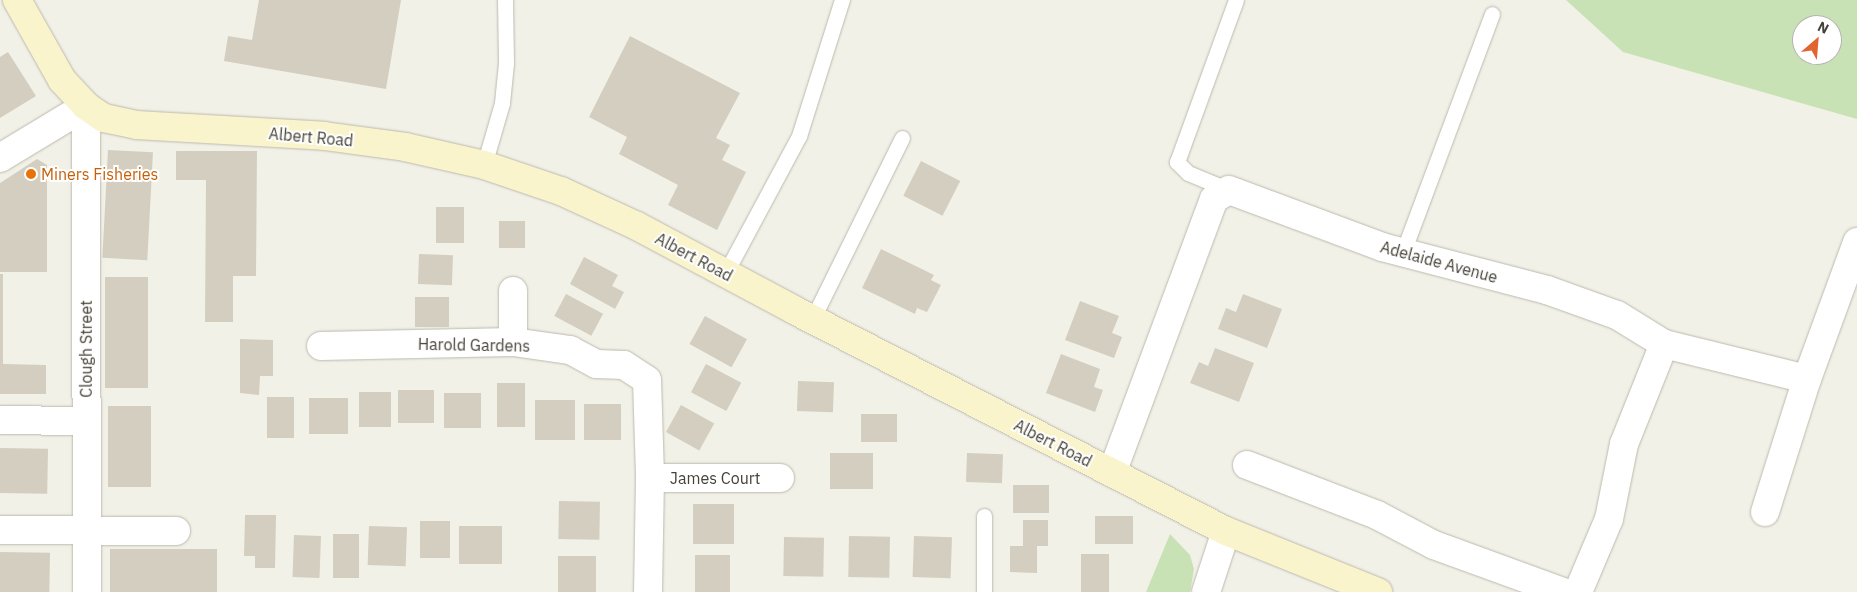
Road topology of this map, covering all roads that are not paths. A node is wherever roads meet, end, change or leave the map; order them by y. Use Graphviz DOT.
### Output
graph roads {
  1 [pos="17,0"];
  2 [pos="505,0"];
  3 [pos="842,0"];
  4 [pos="1236,0"];
  5 [pos="1492,14"];
  6 [pos="86,106"];
  7 [pos="902,138"];
  8 [pos="0,158"];
  9 [pos="484,165"];
  10 [pos="1229,190"];
  11 [pos="1857,242"];
  12 [pos="1403,252"];
  13 [pos="725,274"];
  14 [pos="513,291"];
  15 [pos="812,320"];
  16 [pos="513,342"];
  17 [pos="1664,344"];
  18 [pos="321,346"];
  19 [pos="1807,379"];
  20 [pos="0,420"];
  21 [pos="86,421"];
  22 [pos="1248,465"];
  23 [pos="1112,473"];
  24 [pos="650,478"];
  25 [pos="780,478"];
  26 [pos="1765,512"];
  27 [pos="984,516"];
  28 [pos="0,530"];
  29 [pos="87,530"];
  30 [pos="176,531"];
  31 [pos="1226,531"];
  32 [pos="87,592"];
  33 [pos="648,592"];
  34 [pos="984,592"];
  35 [pos="1206,592"];
  36 [pos="1378,592"];
  37 [pos="1563,592"];
  38 [pos="1578,592"];
  1 -- 6 [label="street, Albert Road"];
  2 -- 9 [label="lane"];
  3 -- 13 [label="lane"];
  4 -- 10 [label="lane"];
  5 -- 12 [label="lane"];
  6 -- 8 [label="street"];
  6 -- 9 [label="street, Albert Road"];
  6 -- 21 [label="street, Clough Street"];
  7 -- 15 [label="lane"];
  9 -- 13 [label="street, Albert Road"];
  10 -- 12 [label="street, Adelaide Avenue"];
  10 -- 23 [label="street"];
  11 -- 19 [label="street"];
  12 -- 17 [label="street, Adelaide Avenue"];
  13 -- 15 [label="street, Albert Road"];
  14 -- 16 [label="street"];
  15 -- 23 [label="street, Albert Road"];
  16 -- 18 [label="street, Harold Gardens"];
  16 -- 24 [label="street, Harold Gardens"];
  17 -- 19 [label="street, Adelaide Avenue"];
  17 -- 38 [label="street"];
  19 -- 26 [label="street"];
  20 -- 21 [label="street"];
  21 -- 29 [label="street, Clough Street"];
  22 -- 37 [label="street"];
  23 -- 31 [label="street, Albert Road"];
  24 -- 25 [label="street, James Court"];
  24 -- 33 [label="street, Harold Gardens"];
  27 -- 34 [label="lane"];
  28 -- 29 [label="street"];
  29 -- 30 [label="street"];
  29 -- 32 [label="street, Clough Street"];
  31 -- 35 [label="street"];
  31 -- 36 [label="street, Albert Road"];
}
